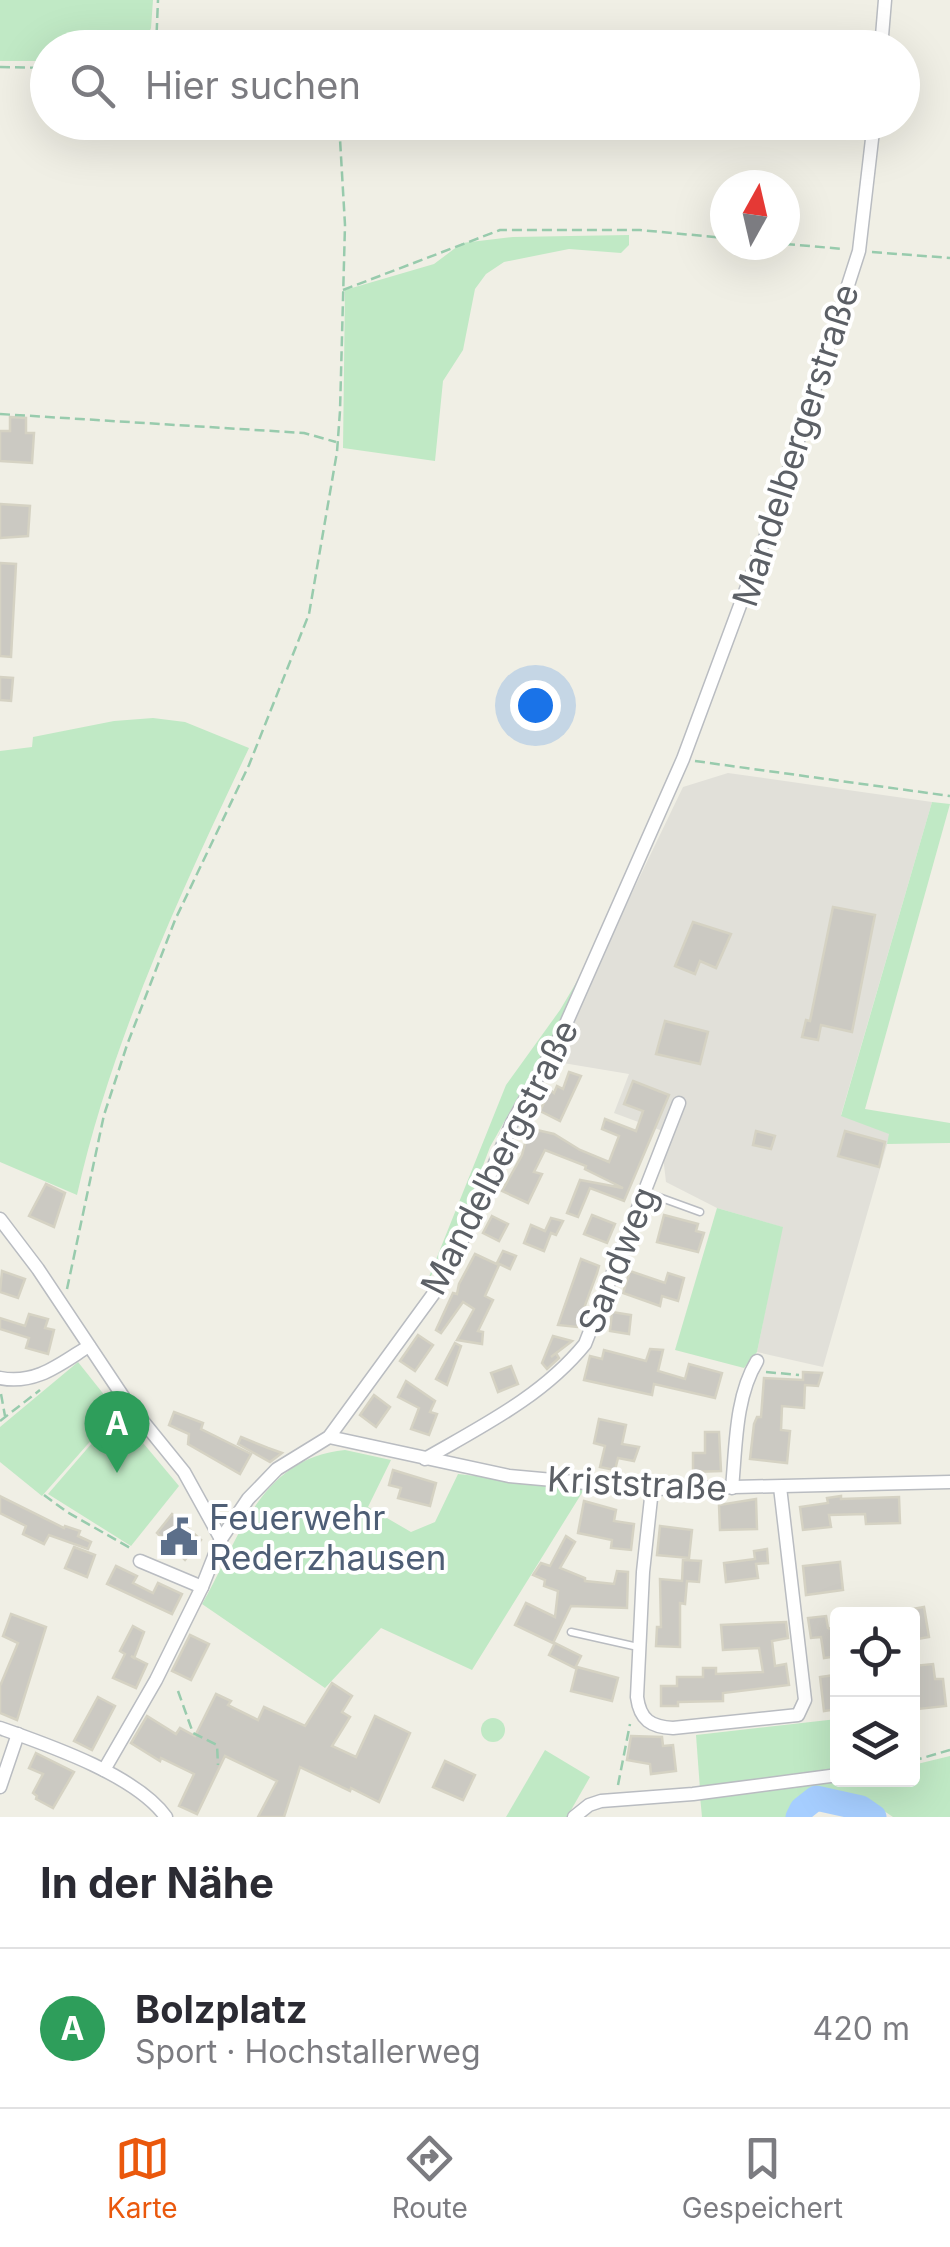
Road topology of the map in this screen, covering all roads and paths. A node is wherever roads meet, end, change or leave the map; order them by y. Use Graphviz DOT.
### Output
graph roads {
  1 [pos="158,0"];
  2 [pos="886,0"];
  3 [pos="157,30"];
  4 [pos="883,30"];
  5 [pos="0,67"];
  6 [pos="30,68"];
  7 [pos="339,140"];
  8 [pos="872,140"];
  9 [pos="710,237"];
  10 [pos="343,290"];
  11 [pos="0,414"];
  12 [pos="338,442"];
  13 [pos="683,760"];
  14 [pos="950,796"];
  15 [pos="679,1103"];
  16 [pos="644,1191"];
  17 [pos="700,1212"];
  18 [pos="0,1219"];
  19 [pos="61,1304"];
  20 [pos="89,1346"];
  21 [pos="754,1366"];
  22 [pos="799,1375"];
  23 [pos="0,1378"];
  24 [pos="0,1388"];
  25 [pos="5,1416"];
  26 [pos="328,1437"];
  27 [pos="425,1460"];
  28 [pos="950,1482"];
  29 [pos="732,1488"];
  30 [pos="780,1488"];
  31 [pos="652,1489"];
  32 [pos="44,1495"];
  33 [pos="222,1539"];
  34 [pos="140,1560"];
  35 [pos="202,1587"];
  36 [pos="572,1632"];
  37 [pos="638,1646"];
  38 [pos="178,1691"];
  39 [pos="639,1710"];
  40 [pos="0,1728"];
  41 [pos="18,1734"];
  42 [pos="950,1750"];
  43 [pos="920,1759"];
  44 [pos="218,1765"];
  45 [pos="104,1770"];
  46 [pos="830,1776"];
  47 [pos="0,1787"];
  48 [pos="615,1800"];
  49 [pos="166,1817"];
  50 [pos="574,1817"];
  1 -- 3 [label="path"];
  2 -- 4 [label="street"];
  5 -- 6 [label="path"];
  7 -- 10 [label="path"];
  8 -- 13 [label="street, Mandelbergerstraße"];
  9 -- 10 [label="path"];
  10 -- 12 [label="path"];
  11 -- 12 [label="path"];
  12 -- 19 [label="path"];
  13 -- 14 [label="path"];
  13 -- 26 [label="street, Mandelbergstraße"];
  15 -- 16 [label="street, Sandweg"];
  16 -- 17 [label="lane"];
  16 -- 27 [label="street, Sandweg"];
  18 -- 19 [label="street"];
  19 -- 20 [label="street"];
  20 -- 23 [label="street"];
  20 -- 33 [label="street"];
  21 -- 22 [label="path"];
  21 -- 29 [label="street"];
  24 -- 25 [label="path"];
  26 -- 27 [label="street, Kriststraße"];
  26 -- 33 [label="street, Mandelbergstraße"];
  27 -- 31 [label="street, Kriststraße"];
  28 -- 30 [label="street, Kriststraße"];
  29 -- 30 [label="street, Kriststraße"];
  29 -- 31 [label="street, Kriststraße"];
  30 -- 39 [label="street"];
  31 -- 37 [label="street"];
  32 -- 34 [label="path"];
  33 -- 35 [label="street, Mandelbergstraße"];
  34 -- 35 [label="street"];
  35 -- 45 [label="street, Mandelbergstraße"];
  36 -- 37 [label="lane"];
  37 -- 39 [label="street"];
  38 -- 44 [label="path"];
  39 -- 48 [label="path"];
  40 -- 41 [label="street"];
  41 -- 45 [label="street"];
  41 -- 47 [label="street"];
  42 -- 43 [label="path"];
  45 -- 49 [label="street"];
  46 -- 48 [label="street"];
  48 -- 50 [label="street"];
}
